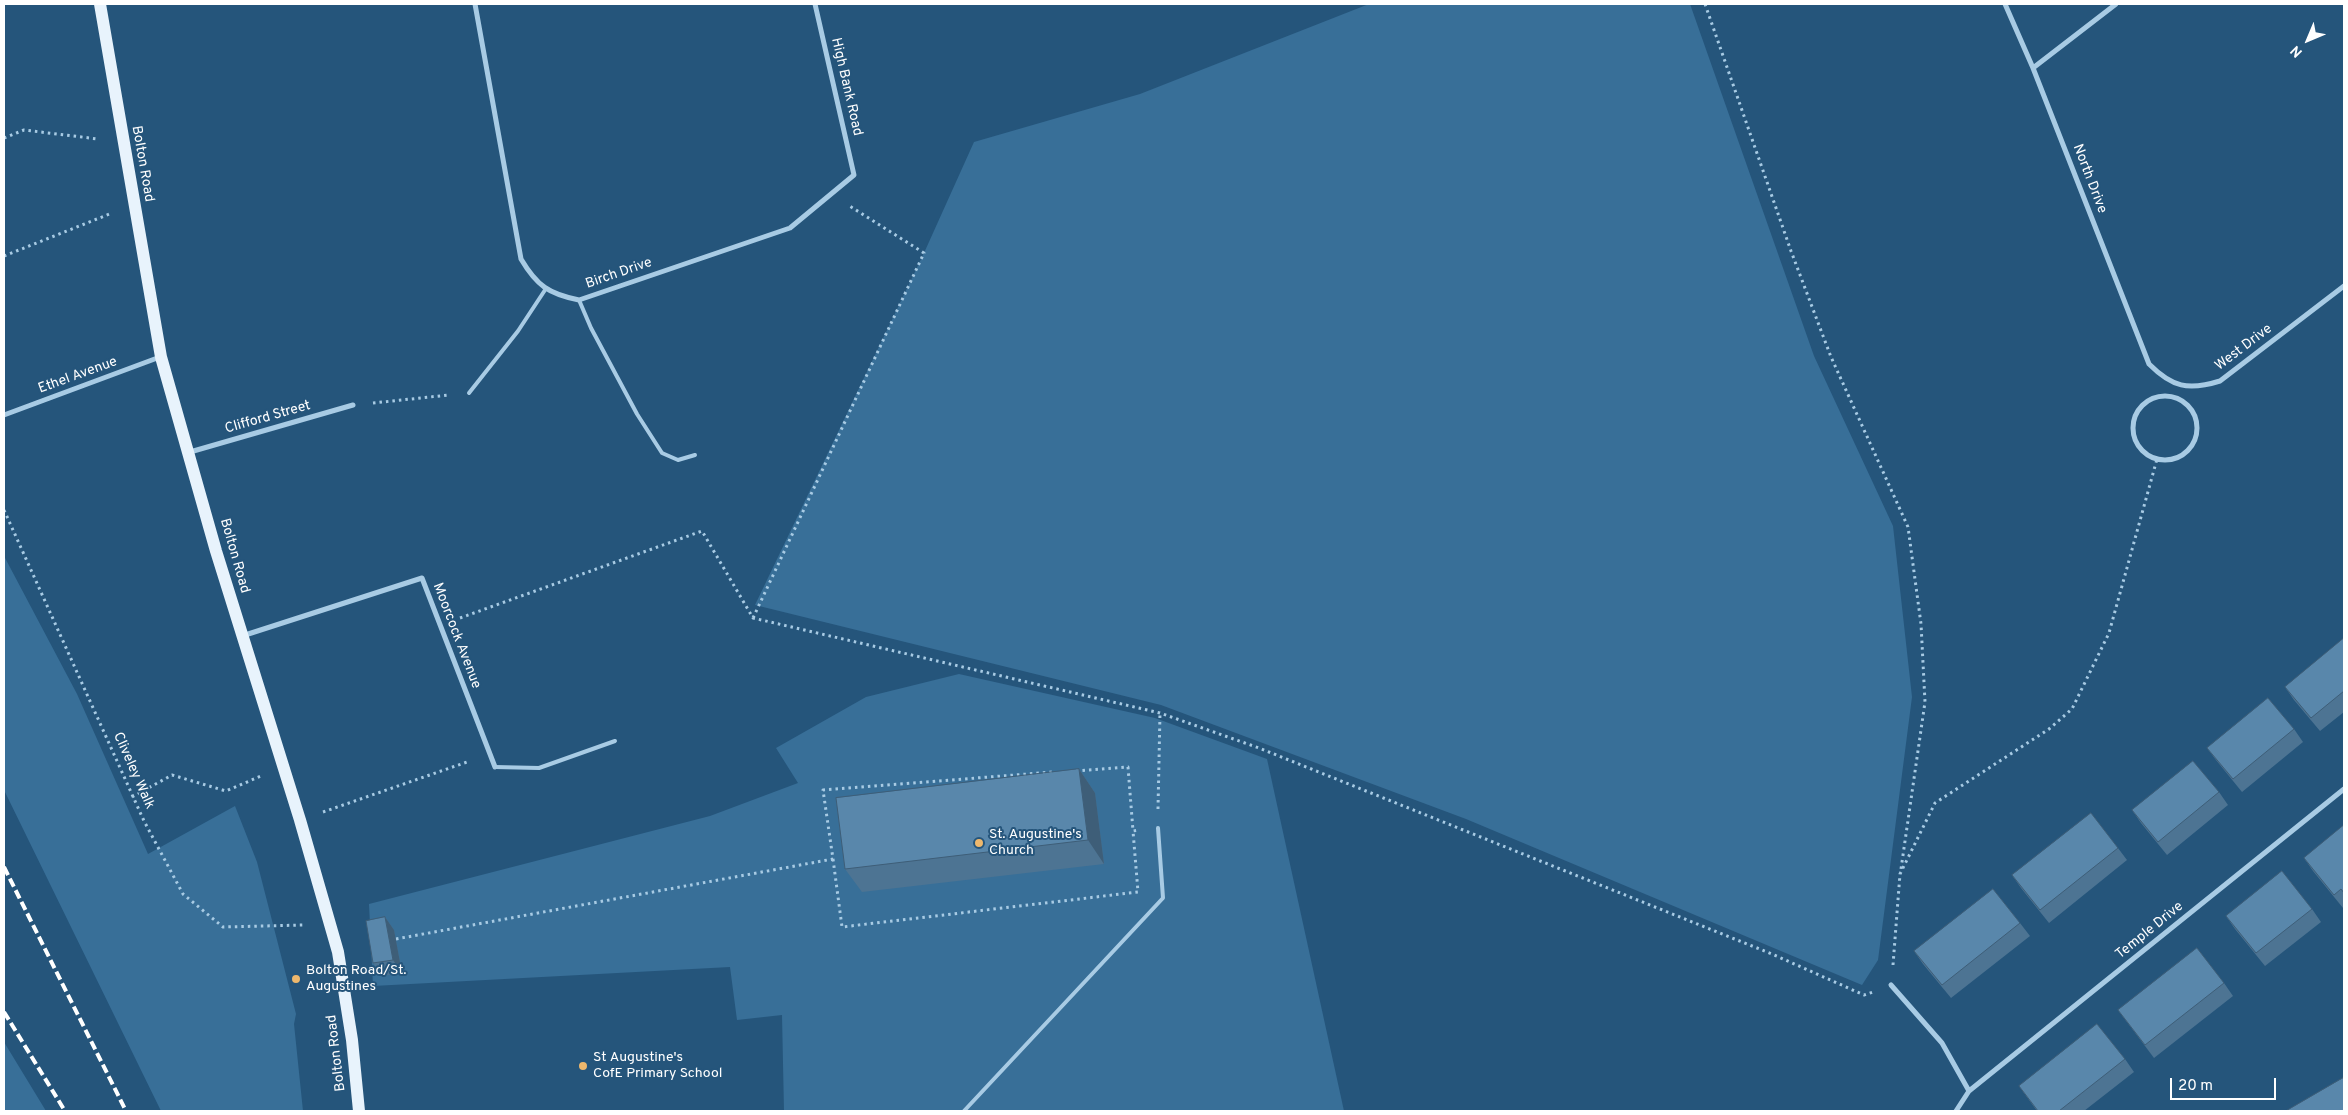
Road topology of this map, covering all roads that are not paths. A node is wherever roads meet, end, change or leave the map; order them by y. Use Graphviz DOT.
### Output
graph roads {
  1 [pos="100,4"];
  2 [pos="475,4"];
  3 [pos="815,4"];
  4 [pos="2005,4"];
  5 [pos="2116,4"];
  6 [pos="2033,68"];
  7 [pos="854,175"];
  8 [pos="2344,286"];
  9 [pos="546,290"];
  10 [pos="580,300"];
  11 [pos="161,357"];
  12 [pos="2181,386"];
  13 [pos="469,393"];
  14 [pos="2176,399"];
  15 [pos="353,405"];
  16 [pos="4,415"];
  17 [pos="189,452"];
  18 [pos="695,455"];
  19 [pos="242,636"];
  20 [pos="615,741"];
  21 [pos="495,767"];
  22 [pos="2344,789"];
  23 [pos="1158,828"];
  24 [pos="1891,985"];
  25 [pos="1969,1091"];
  26 [pos="359,1111"];
  27 [pos="964,1111"];
  28 [pos="1956,1111"];
  1 -- 11 [label="main road, Bolton Road"];
  2 -- 9 [label="street, Birch Drive"];
  3 -- 7 [label="street, High Bank Road"];
  4 -- 6 [label="street, North Drive"];
  5 -- 6 [label="street"];
  6 -- 12 [label="street, North Drive"];
  7 -- 10 [label="street, Birch Drive"];
  8 -- 12 [label="street, West Drive"];
  9 -- 10 [label="street, Birch Drive"];
  9 -- 13 [label="lane"];
  10 -- 18 [label="lane"];
  11 -- 16 [label="street, Ethel Avenue"];
  11 -- 17 [label="main road, Bolton Road"];
  12 -- 14 [label="street"];
  14 -- 14 [label="street"];
  15 -- 17 [label="street, Clifford Street"];
  17 -- 19 [label="main road, Bolton Road"];
  19 -- 21 [label="street, Moorcock Avenue"];
  19 -- 26 [label="main road, Bolton Road"];
  20 -- 21 [label="lane"];
  22 -- 25 [label="street, Temple Drive"];
  23 -- 27 [label="lane"];
  24 -- 25 [label="street"];
  25 -- 28 [label="street, Temple Drive"];
}
